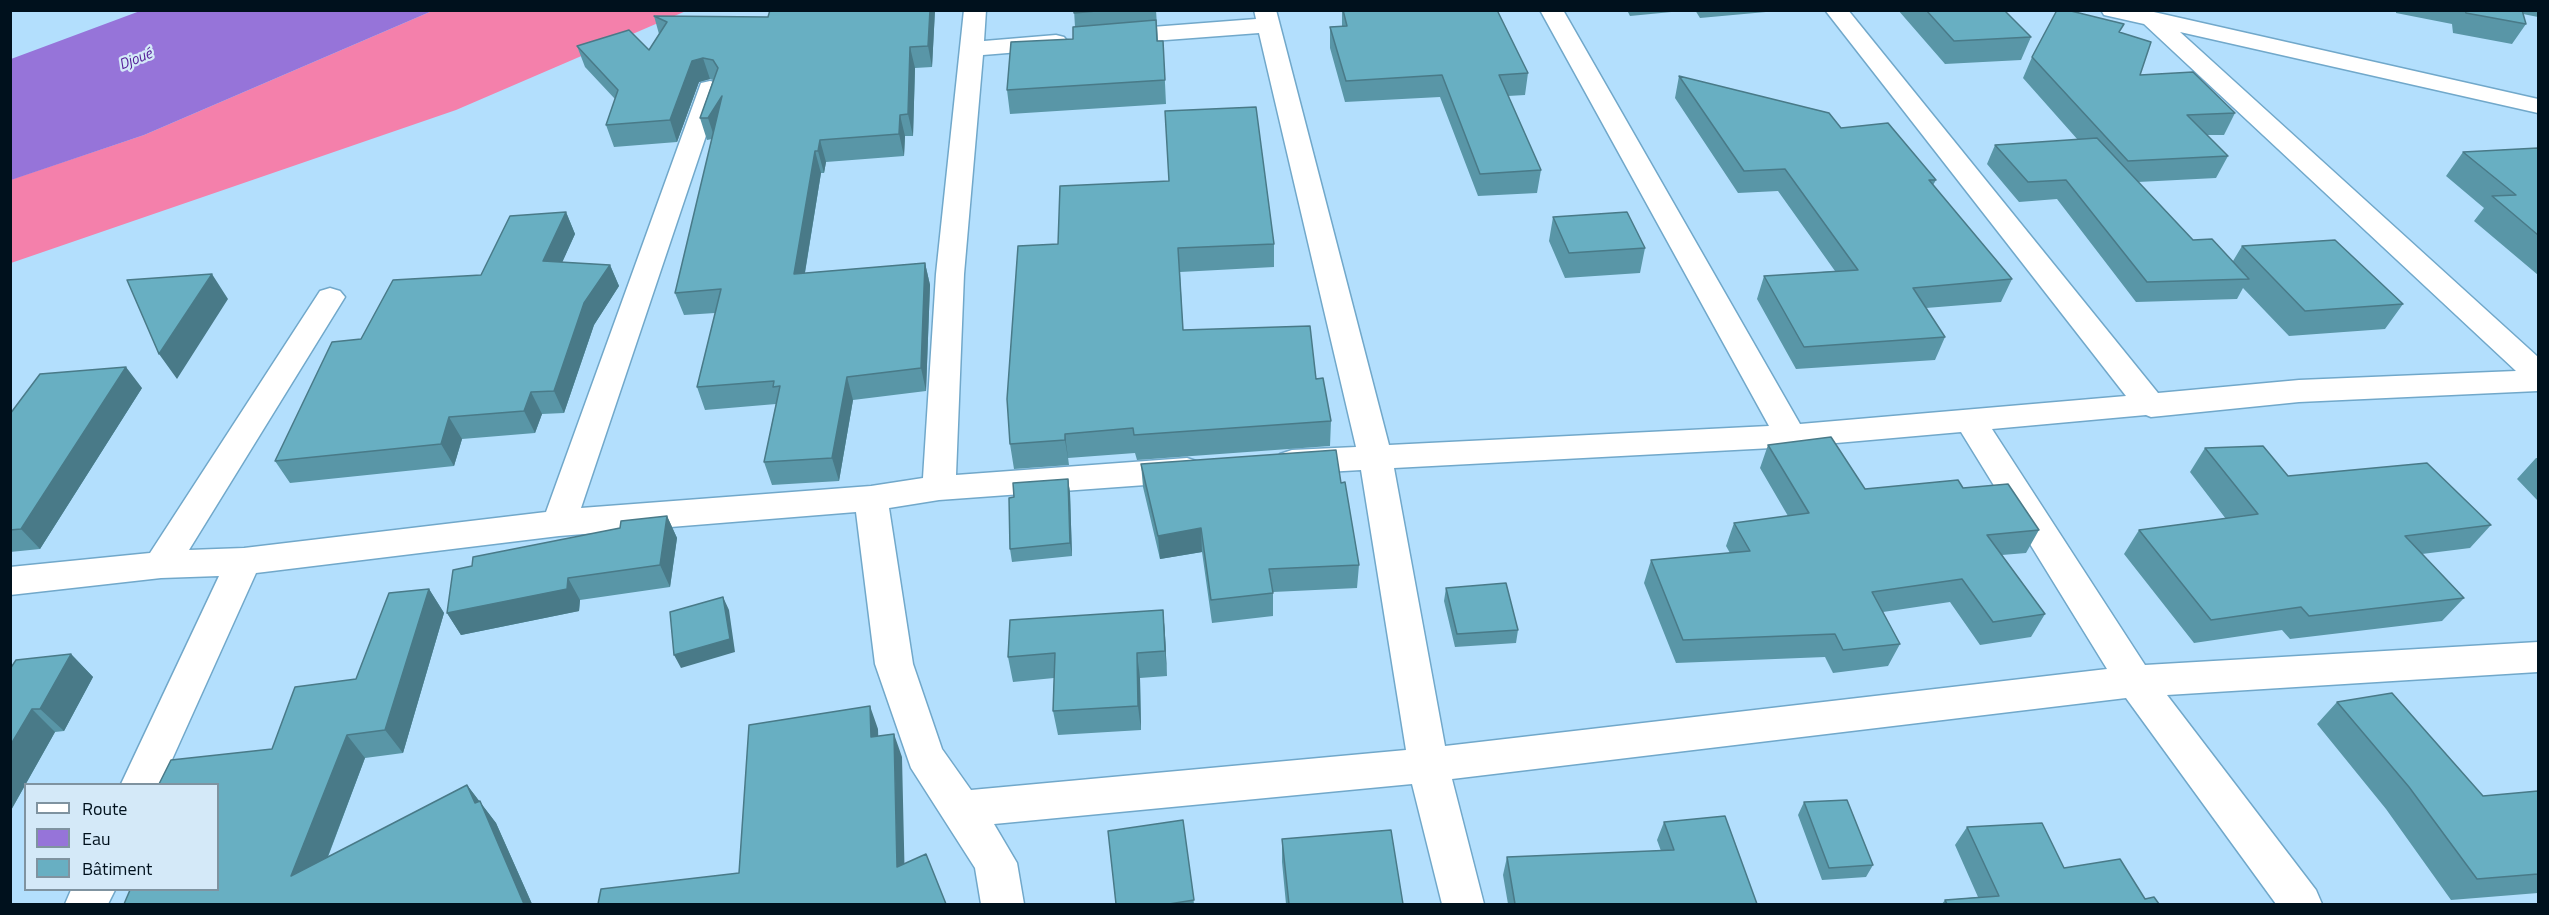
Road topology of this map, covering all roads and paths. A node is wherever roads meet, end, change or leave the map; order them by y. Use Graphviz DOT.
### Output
graph roads {
  1 [pos="975,10"];
  2 [pos="1551,10"];
  3 [pos="1836,10"];
  4 [pos="2112,10"];
  5 [pos="1267,18"];
  6 [pos="2153,20"];
  7 [pos="971,49"];
  8 [pos="710,88"];
  9 [pos="2538,106"];
  10 [pos="330,297"];
  11 [pos="2538,374"];
  12 [pos="2538,381"];
  13 [pos="2151,406"];
  14 [pos="1970,420"];
  15 [pos="1791,436"];
  16 [pos="1375,456"];
  17 [pos="1257,465"];
  18 [pos="1221,467"];
  19 [pos="939,488"];
  20 [pos="871,498"];
  21 [pos="559,523"];
  22 [pos="244,561"];
  23 [pos="160,566"];
  24 [pos="10,581"];
  25 [pos="2538,657"];
  26 [pos="2135,681"];
  27 [pos="1428,765"];
  28 [pos="141,783"];
  29 [pos="962,809"];
  30 [pos="1002,904"];
  31 [pos="1463,904"];
  32 [pos="2301,904"];
  1 -- 7 [label="street"];
  2 -- 15 [label="street"];
  3 -- 13 [label="street"];
  4 -- 6 [label="street"];
  5 -- 7 [label="street"];
  5 -- 16 [label="street"];
  6 -- 9 [label="street"];
  6 -- 11 [label="street"];
  7 -- 19 [label="street"];
  8 -- 21 [label="street"];
  10 -- 23 [label="street"];
  12 -- 13 [label="street"];
  13 -- 14 [label="street"];
  14 -- 15 [label="street"];
  14 -- 26 [label="street"];
  15 -- 16 [label="street"];
  16 -- 17 [label="street"];
  16 -- 27 [label="street"];
  18 -- 19 [label="street"];
  19 -- 20 [label="street"];
  20 -- 21 [label="street"];
  20 -- 29 [label="street"];
  21 -- 22 [label="street"];
  22 -- 23 [label="street"];
  22 -- 28 [label="street"];
  23 -- 24 [label="street"];
  25 -- 26 [label="street"];
  26 -- 27 [label="street"];
  26 -- 32 [label="street"];
  27 -- 29 [label="street"];
  27 -- 31 [label="street"];
  29 -- 30 [label="street"];
}
